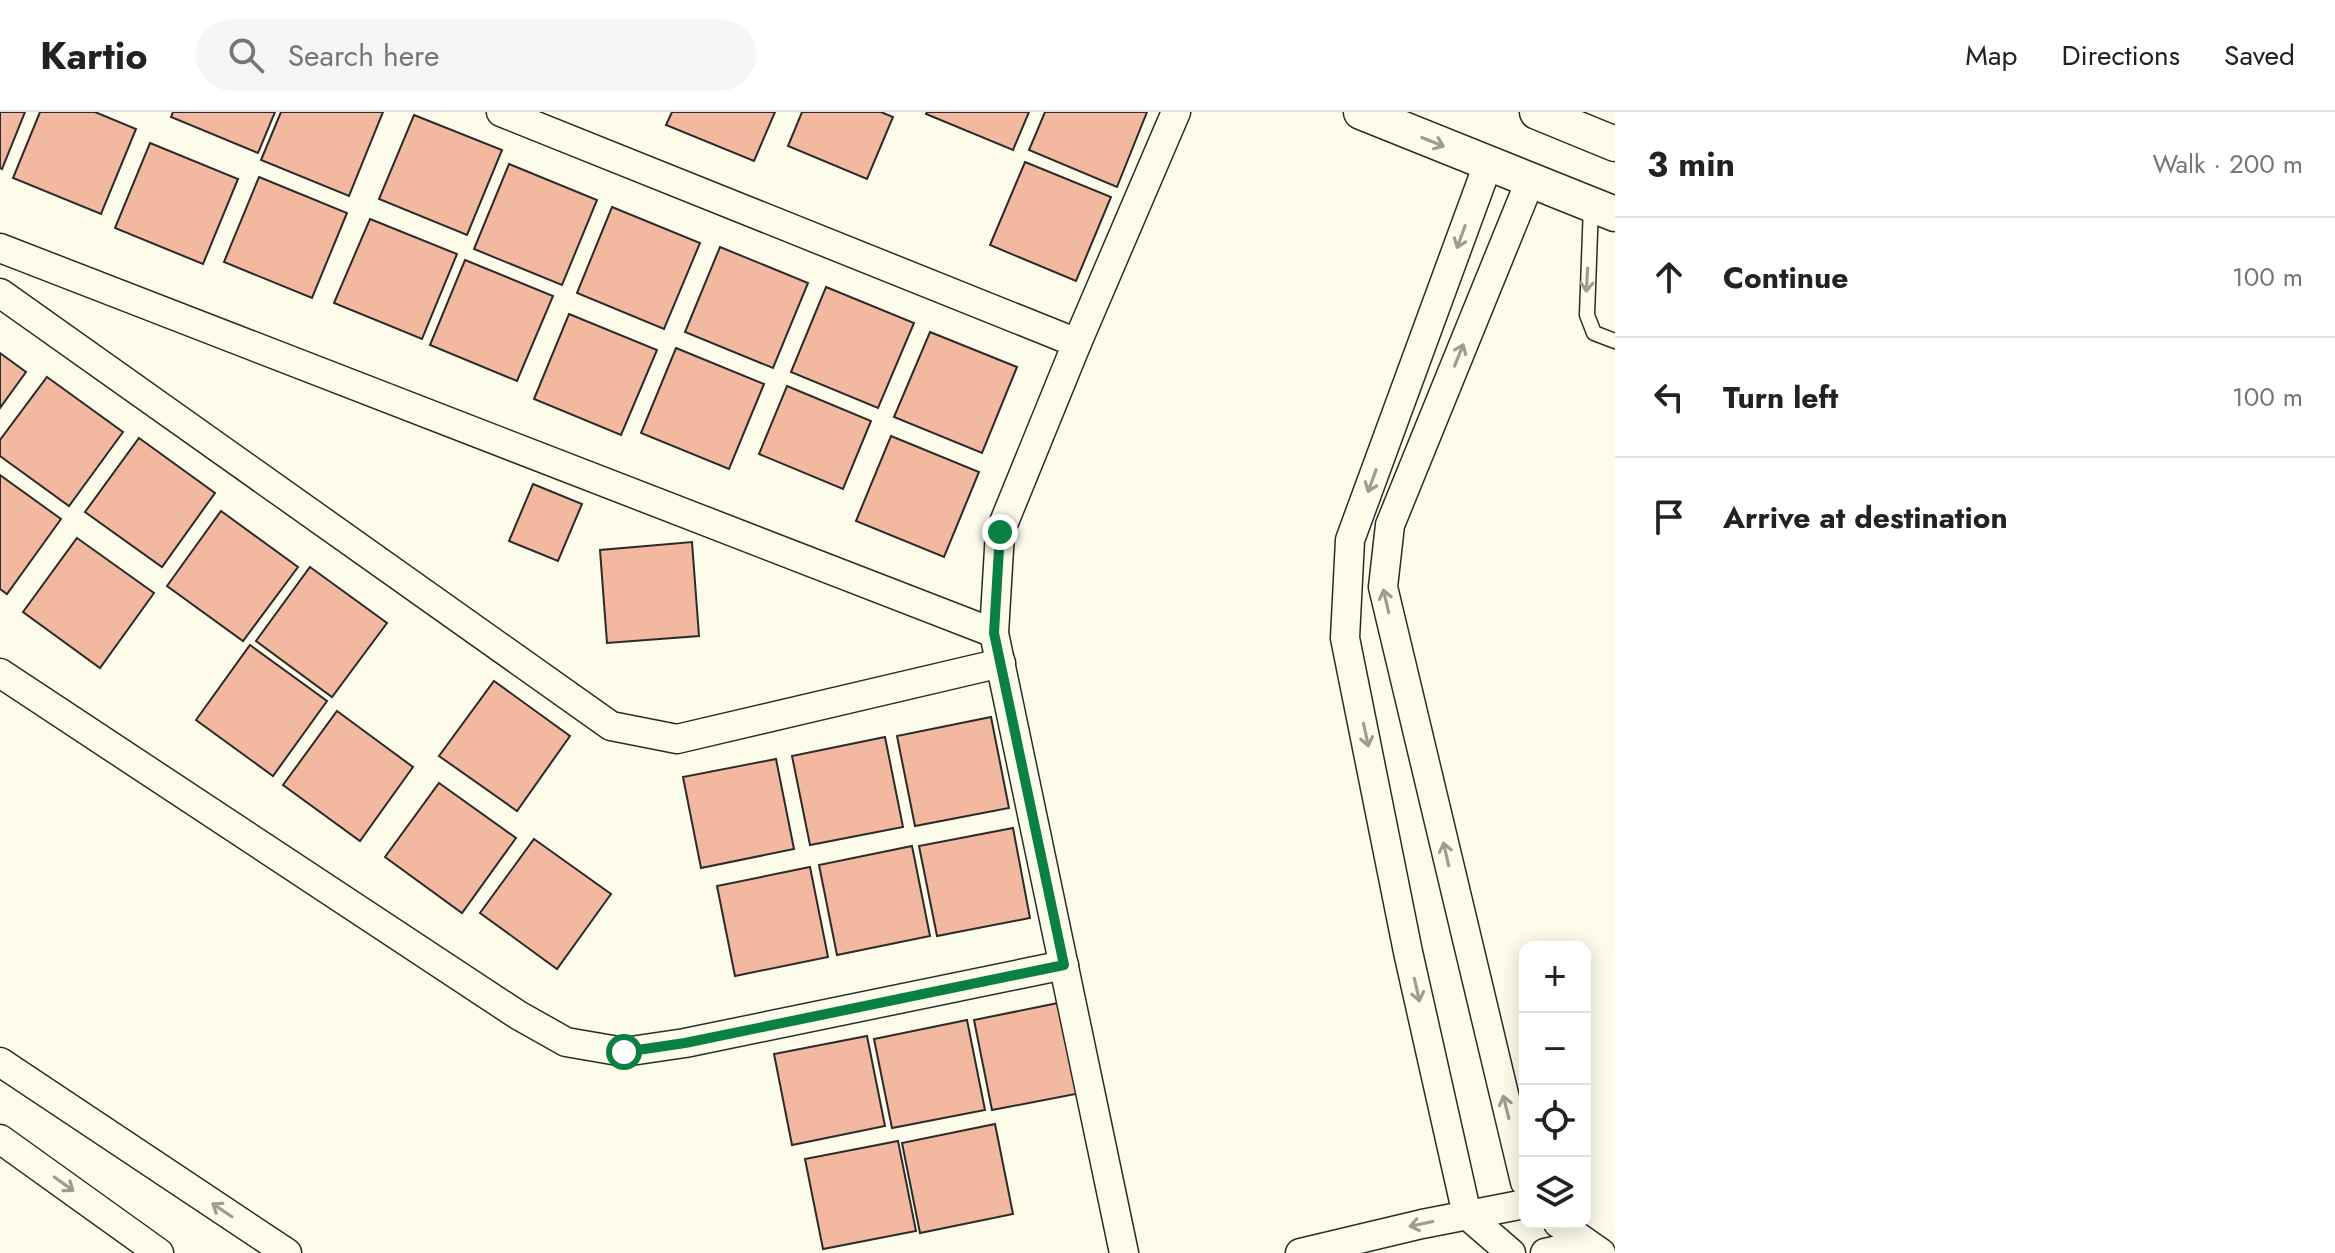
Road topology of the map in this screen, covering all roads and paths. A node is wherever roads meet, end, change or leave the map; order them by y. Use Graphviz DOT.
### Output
graph roads {
  1 [pos="501,112"];
  2 [pos="1176,112"];
  3 [pos="1361,112"];
  4 [pos="1537,112"];
  5 [pos="1615,144"];
  6 [pos="1488,164"];
  7 [pos="1530,181"];
  8 [pos="1603,209"];
  9 [pos="0,248"];
  10 [pos="0,293"];
  11 [pos="1615,341"];
  12 [pos="1077,343"];
  13 [pos="994,633"];
  14 [pos="1001,663"];
  15 [pos="0,673"];
  16 [pos="1064,965"];
  17 [pos="0,1062"];
  18 [pos="0,1139"];
  19 [pos="1519,1157"];
  20 [pos="1519,1205"];
  21 [pos="1467,1215"];
  22 [pos="1566,1229"];
  23 [pos="1593,1248"];
  24 [pos="159,1253"];
  25 [pos="287,1253"];
  26 [pos="1124,1253"];
  27 [pos="1300,1253"];
  28 [pos="1511,1253"];
  29 [pos="1545,1253"];
  1 -- 12 [label="street"];
  2 -- 12 [label="street"];
  3 -- 6 [label="street, one-way"];
  4 -- 5 [label="street"];
  6 -- 7 [label="street"];
  6 -- 21 [label="street, one-way"];
  7 -- 8 [label="street"];
  19 -- 7 [label="street, one-way"];
  8 -- 11 [label="lane, one-way"];
  9 -- 13 [label="street"];
  10 -- 14 [label="street"];
  12 -- 13 [label="street"];
  13 -- 14 [label="street"];
  14 -- 16 [label="street"];
  15 -- 16 [label="street"];
  16 -- 26 [label="street"];
  25 -- 17 [label="street, one-way"];
  18 -- 24 [label="street, one-way"];
  20 -- 21 [label="street"];
  21 -- 27 [label="street, one-way"];
  21 -- 28 [label="street"];
  22 -- 23 [label="street"];
  23 -- 29 [label="street"];
}
